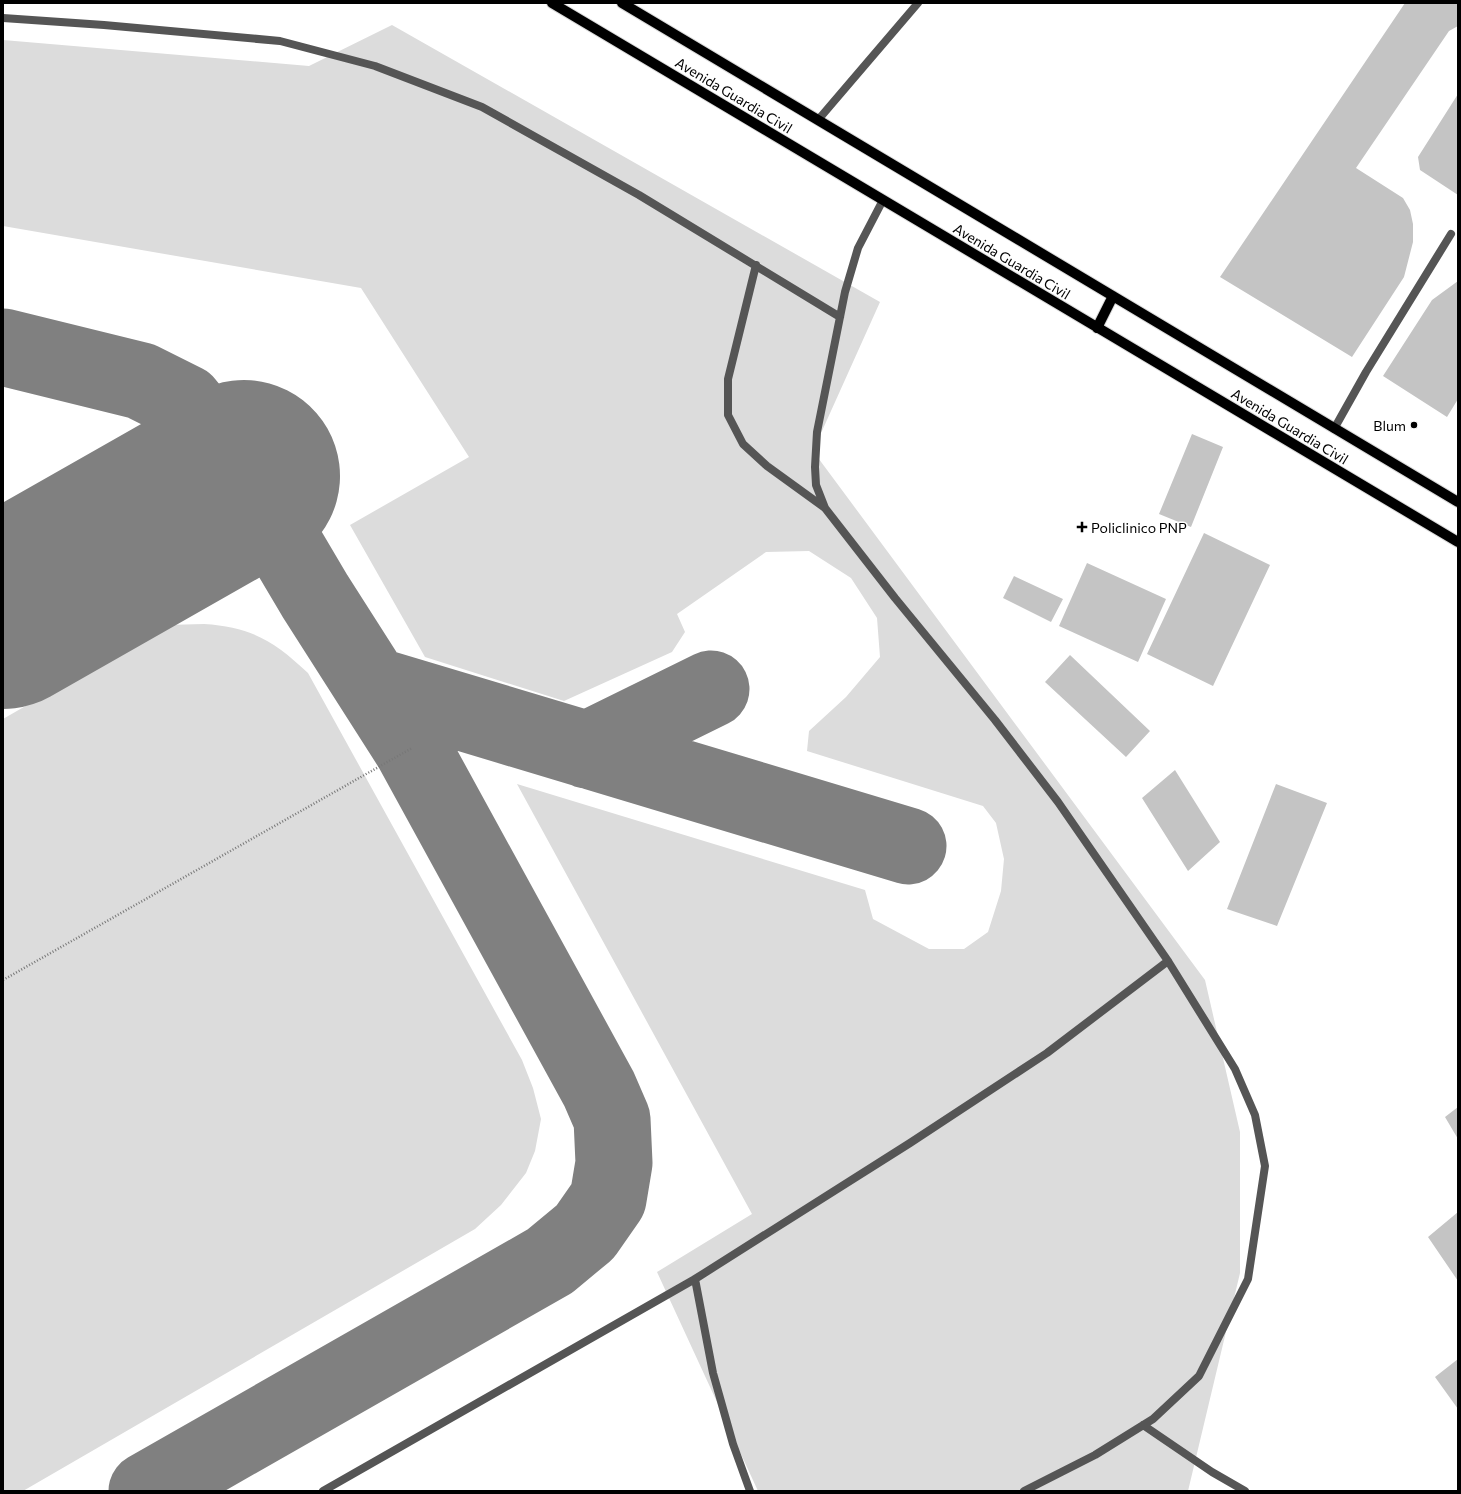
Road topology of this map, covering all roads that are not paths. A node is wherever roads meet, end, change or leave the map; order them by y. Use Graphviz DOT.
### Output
graph roads {
  1 [pos="552,3"];
  2 [pos="622,3"];
  3 [pos="918,3"];
  4 [pos="3,18"];
  5 [pos="818,120"];
  6 [pos="883,200"];
  7 [pos="1451,234"];
  8 [pos="756,265"];
  9 [pos="1113,296"];
  10 [pos="840,317"];
  11 [pos="1097,328"];
  12 [pos="1334,429"];
  13 [pos="1458,502"];
  14 [pos="825,508"];
  15 [pos="1458,542"];
  16 [pos="1168,961"];
  17 [pos="695,1279"];
  18 [pos="1143,1425"];
  19 [pos="324,1491"];
  20 [pos="750,1491"];
  21 [pos="1024,1491"];
  22 [pos="1245,1491"];
  1 -- 6 [label="main road, Avenida Guardia Civil"];
  2 -- 5 [label="main road, Avenida Guardia Civil"];
  3 -- 5 [label="street"];
  4 -- 8 [label="street"];
  5 -- 9 [label="main road, Avenida Guardia Civil"];
  6 -- 10 [label="street"];
  6 -- 11 [label="main road, Avenida Guardia Civil"];
  7 -- 12 [label="street"];
  8 -- 10 [label="street"];
  8 -- 14 [label="street"];
  9 -- 11 [label="main road"];
  9 -- 12 [label="main road, Avenida Guardia Civil"];
  10 -- 14 [label="street"];
  11 -- 15 [label="main road, Avenida Guardia Civil"];
  12 -- 13 [label="main road, Avenida Guardia Civil"];
  14 -- 16 [label="street"];
  16 -- 17 [label="street"];
  16 -- 18 [label="street"];
  17 -- 19 [label="street"];
  17 -- 20 [label="street"];
  18 -- 21 [label="street"];
  18 -- 22 [label="street"];
}
